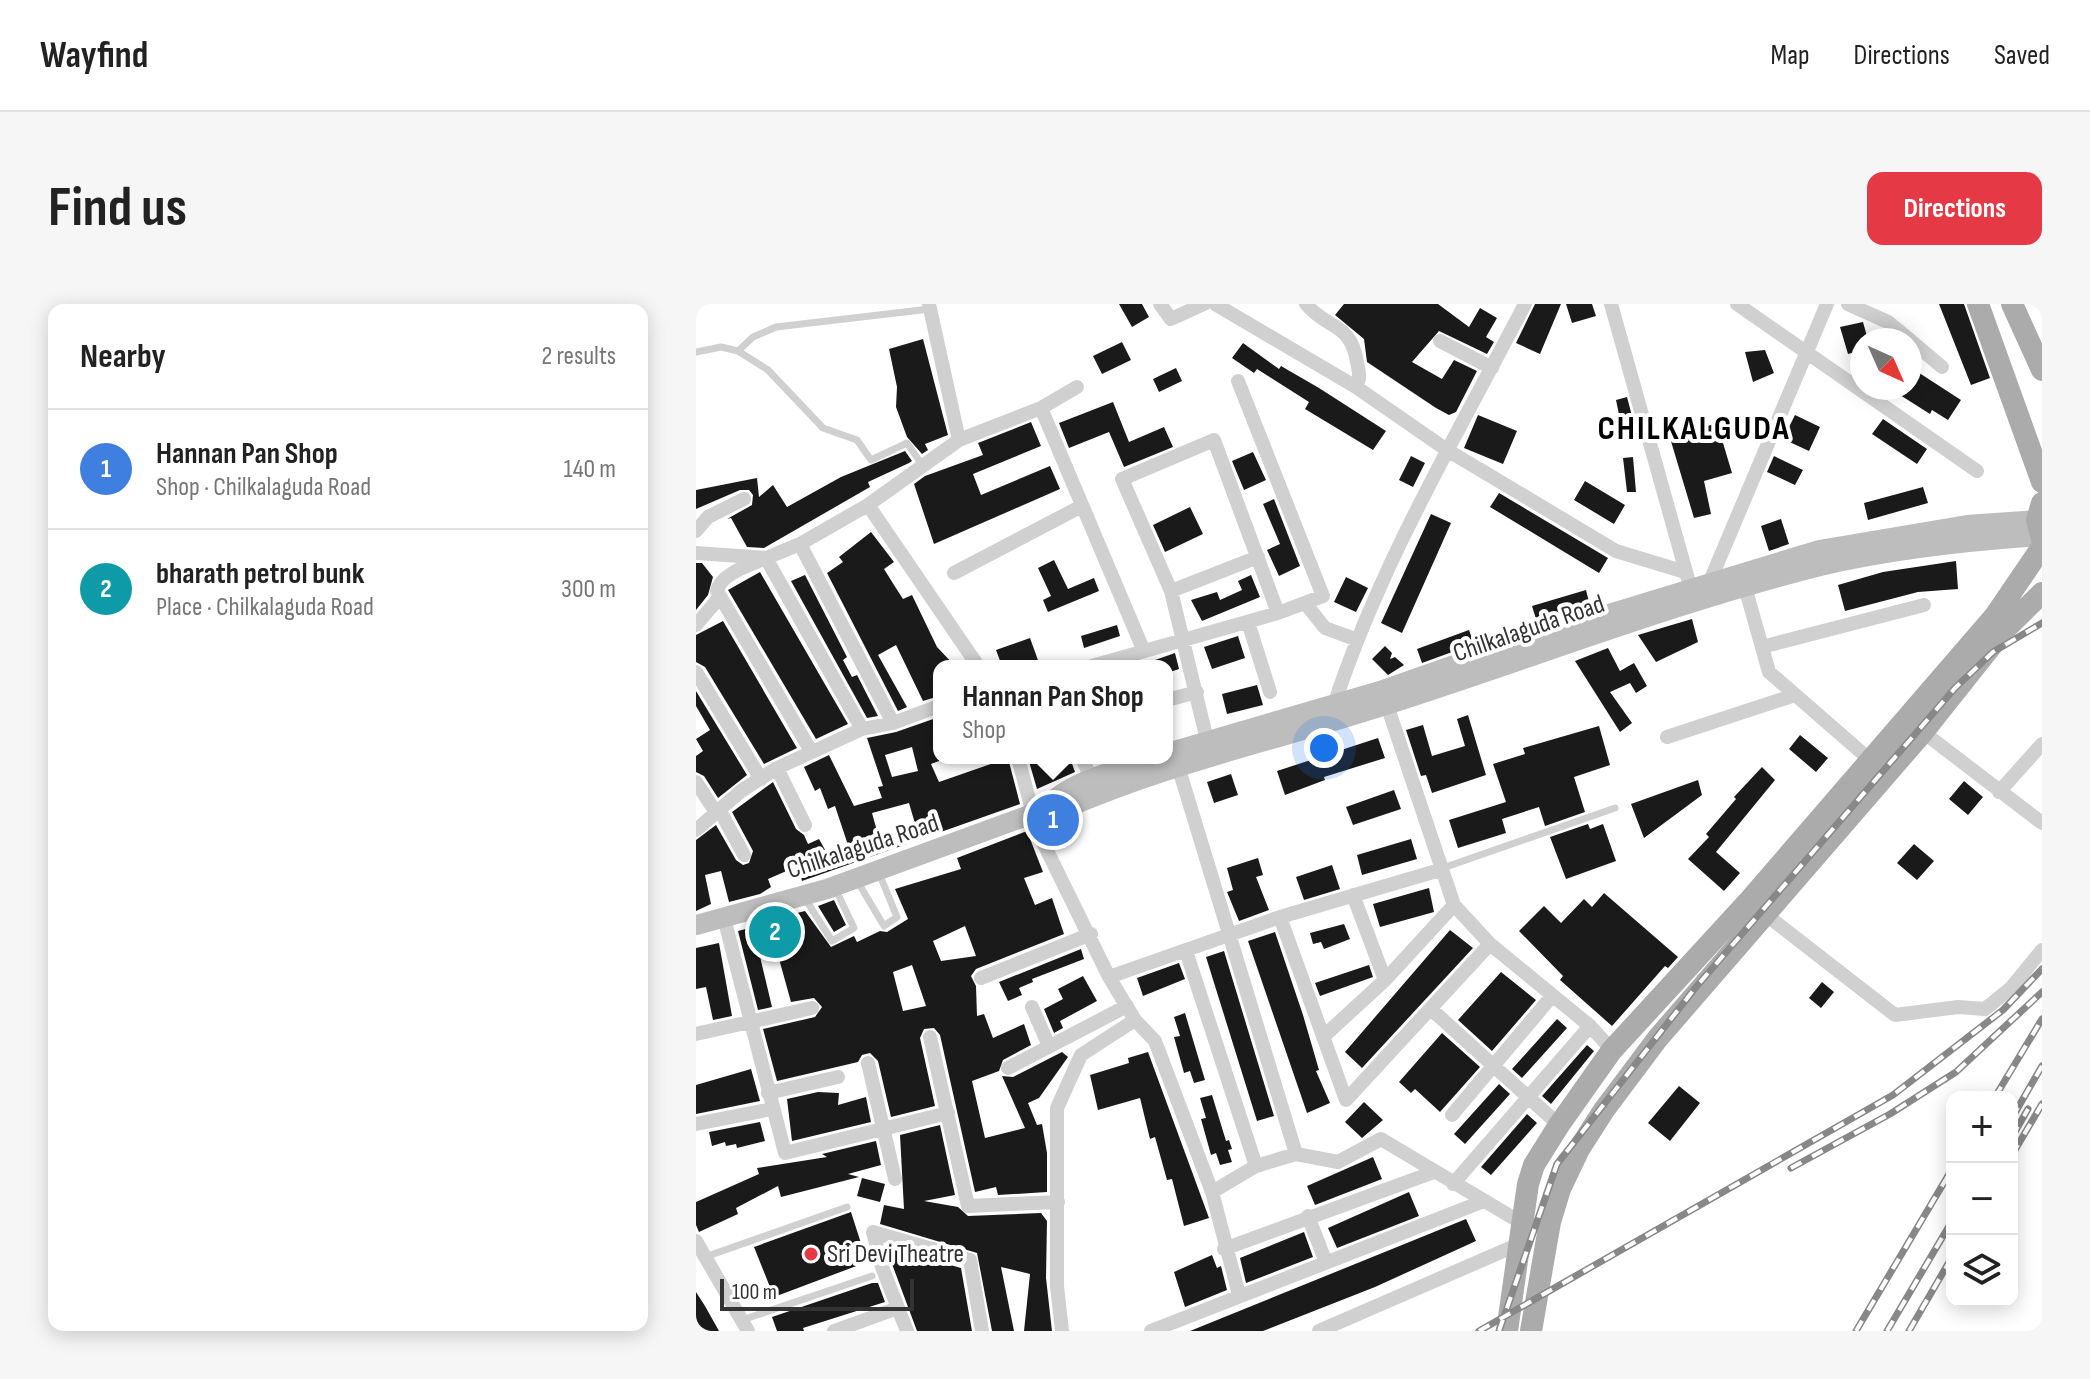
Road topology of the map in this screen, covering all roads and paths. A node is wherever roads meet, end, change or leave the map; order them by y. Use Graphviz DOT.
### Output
graph roads {
  1 [pos="1160,304"];
  2 [pos="1204,304"];
  3 [pos="1215,304"];
  4 [pos="1306,304"];
  5 [pos="1611,304"];
  6 [pos="1737,304"];
  7 [pos="1827,304"];
  8 [pos="1848,304"];
  9 [pos="1978,304"];
  10 [pos="2012,304"];
  11 [pos="930,306"];
  12 [pos="1521,306"];
  13 [pos="1895,328"];
  14 [pos="2028,337"];
  15 [pos="1440,341"];
  16 [pos="1922,350"];
  17 [pos="738,351"];
  18 [pos="696,352"];
  19 [pos="1804,353"];
  20 [pos="1999,360"];
  21 [pos="1942,367"];
  22 [pos="1492,368"];
  23 [pos="2042,368"];
  24 [pos="1238,381"];
  25 [pos="1077,387"];
  26 [pos="1356,387"];
  27 [pos="1041,408"];
  28 [pos="959,440"];
  29 [pos="1447,450"];
  30 [pos="923,466"];
  31 [pos="1977,471"];
  32 [pos="2042,482"];
  33 [pos="744,499"];
  34 [pos="868,505"];
  35 [pos="1080,507"];
  36 [pos="2041,529"];
  37 [pos="696,531"];
  38 [pos="800,544"];
  39 [pos="696,551"];
  40 [pos="1258,557"];
  41 [pos="766,558"];
  42 [pos="954,573"];
  43 [pos="1695,580"];
  44 [pos="1745,587"];
  45 [pos="1171,591"];
  46 [pos="2042,593"];
  47 [pos="719,598"];
  48 [pos="1305,603"];
  49 [pos="1924,605"];
  50 [pos="1278,613"];
  51 [pos="1248,622"];
  52 [pos="696,625"];
  53 [pos="1355,639"];
  54 [pos="1182,641"];
  55 [pos="1762,647"];
  56 [pos="1143,649"];
  57 [pos="974,660"];
  58 [pos="1110,660"];
  59 [pos="696,672"];
  60 [pos="1197,692"];
  61 [pos="1270,692"];
  62 [pos="1795,695"];
  63 [pos="1173,698"];
  64 [pos="1334,705"];
  65 [pos="1387,705"];
  66 [pos="933,708"];
  67 [pos="893,723"];
  68 [pos="862,729"];
  69 [pos="1923,732"];
  70 [pos="1667,737"];
  71 [pos="1207,740"];
  72 [pos="2042,744"];
  73 [pos="811,751"];
  74 [pos="1173,758"];
  75 [pos="1173,759"];
  76 [pos="1869,759"];
  77 [pos="1173,762"];
  78 [pos="1020,764"];
  79 [pos="1085,764"];
  80 [pos="1136,764"];
  81 [pos="1161,764"];
  82 [pos="777,768"];
  83 [pos="761,779"];
  84 [pos="1092,780"];
  85 [pos="696,782"];
  86 [pos="1999,792"];
  87 [pos="1615,808"];
  88 [pos="718,812"];
  89 [pos="1039,812"];
  90 [pos="2042,823"];
  91 [pos="805,825"];
  92 [pos="696,830"];
  93 [pos="744,855"];
  94 [pos="1440,870"];
  95 [pos="878,871"];
  96 [pos="856,879"];
  97 [pos="834,886"];
  98 [pos="803,895"];
  99 [pos="1353,895"];
  100 [pos="1454,905"];
  101 [pos="1765,914"];
  102 [pos="1280,917"];
  103 [pos="724,918"];
  104 [pos="696,925"];
  105 [pos="1091,934"];
  106 [pos="1230,935"];
  107 [pos="1490,944"];
  108 [pos="2042,950"];
  109 [pos="1186,951"];
  110 [pos="1109,977"];
  111 [pos="981,978"];
  112 [pos="1385,980"];
  113 [pos="1552,996"];
  114 [pos="1127,1006"];
  115 [pos="1032,1007"];
  116 [pos="812,1008"];
  117 [pos="1432,1010"];
  118 [pos="1135,1020"];
  119 [pos="749,1021"];
  120 [pos="1590,1026"];
  121 [pos="696,1034"];
  122 [pos="930,1037"];
  123 [pos="1323,1037"];
  124 [pos="1049,1046"];
  125 [pos="1612,1050"];
  126 [pos="868,1063"];
  127 [pos="1493,1067"];
  128 [pos="1008,1068"];
  129 [pos="838,1077"];
  130 [pos="768,1093"];
  131 [pos="1527,1099"];
  132 [pos="772,1109"];
  133 [pos="948,1113"];
  134 [pos="1452,1115"];
  135 [pos="696,1124"];
  136 [pos="1559,1125"];
  137 [pos="883,1128"];
  138 [pos="1296,1154"];
  139 [pos="1256,1166"];
  140 [pos="1434,1172"];
  141 [pos="895,1179"];
  142 [pos="1453,1184"];
  143 [pos="1212,1192"];
  144 [pos="1484,1201"];
  145 [pos="1058,1202"];
  146 [pos="847,1207"];
  147 [pos="1308,1216"];
  148 [pos="1520,1222"];
  149 [pos="1549,1229"];
  150 [pos="696,1243"];
  151 [pos="1517,1245"];
  152 [pos="1224,1249"];
  153 [pos="705,1257"];
  154 [pos="1325,1260"];
  155 [pos="872,1276"];
  156 [pos="1239,1295"];
  157 [pos="898,1308"];
  158 [pos="745,1326"];
  159 [pos="834,1331"];
  160 [pos="907,1331"];
  161 [pos="982,1331"];
  162 [pos="1062,1331"];
  163 [pos="1151,1331"];
  164 [pos="1319,1331"];
  165 [pos="1507,1331"];
  166 [pos="1531,1331"];
  1 -- 2 [label="street"];
  3 -- 26 [label="street"];
  4 -- 26 [label="street"];
  5 -- 43 [label="street"];
  6 -- 19 [label="street"];
  7 -- 19 [label="street"];
  8 -- 13 [label="street"];
  9 -- 20 [label="main road"];
  10 -- 14 [label="main road"];
  11 -- 17 [label="lane"];
  11 -- 28 [label="street"];
  12 -- 22 [label="street"];
  14 -- 20 [label="main road"];
  14 -- 23 [label="main road"];
  15 -- 22 [label="street"];
  16 -- 21 [label="street"];
  17 -- 18 [label="lane"];
  17 -- 30 [label="lane"];
  19 -- 31 [label="street"];
  19 -- 43 [label="street"];
  20 -- 32 [label="main road"];
  22 -- 29 [label="street"];
  24 -- 48 [label="street"];
  25 -- 27 [label="street"];
  26 -- 29 [label="street"];
  27 -- 28 [label="street"];
  27 -- 35 [label="street"];
  28 -- 30 [label="street"];
  29 -- 43 [label="street"];
  29 -- 53 [label="street"];
  30 -- 34 [label="street"];
  33 -- 37 [label="street"];
  34 -- 38 [label="street"];
  34 -- 57 [label="street"];
  35 -- 42 [label="street"];
  35 -- 56 [label="street"];
  36 -- 43 [label="main road, Chilkalaguda Road"];
  36 -- 44 [label="main road, Chilkalaguda Road"];
  36 -- 76 [label="main road"];
  38 -- 41 [label="street"];
  38 -- 67 [label="street"];
  39 -- 41 [label="street"];
  40 -- 45 [label="street"];
  40 -- 45 [label="street"];
  40 -- 50 [label="street"];
  41 -- 47 [label="street"];
  41 -- 68 [label="street"];
  43 -- 64 [label="main road, Chilkalaguda Road"];
  44 -- 55 [label="street"];
  44 -- 65 [label="main road, Chilkalaguda Road"];
  45 -- 54 [label="street"];
  46 -- 69 [label="main road"];
  47 -- 52 [label="street"];
  47 -- 73 [label="street"];
  48 -- 50 [label="street"];
  48 -- 53 [label="street"];
  49 -- 55 [label="street"];
  50 -- 51 [label="street"];
  51 -- 54 [label="street"];
  51 -- 61 [label="street"];
  53 -- 64 [label="street"];
  54 -- 56 [label="street"];
  54 -- 60 [label="street"];
  55 -- 62 [label="street"];
  56 -- 58 [label="street"];
  59 -- 83 [label="street"];
  60 -- 63 [label="street"];
  60 -- 71 [label="street"];
  62 -- 70 [label="street"];
  62 -- 76 [label="street"];
  64 -- 71 [label="main road, Chilkalaguda Road"];
  65 -- 75 [label="main road, Chilkalaguda Road"];
  65 -- 94 [label="street"];
  66 -- 67 [label="street"];
  67 -- 68 [label="street"];
  68 -- 73 [label="street"];
  69 -- 86 [label="street"];
  69 -- 101 [label="main road"];
  71 -- 74 [label="main road, Chilkalaguda Road"];
  72 -- 86 [label="street"];
  73 -- 82 [label="street"];
  76 -- 125 [label="main road"];
  77 -- 106 [label="street"];
  78 -- 89 [label="street"];
  79 -- 84 [label="street"];
  80 -- 84 [label="main road, Chilkalaguda Road"];
  81 -- 89 [label="main road, Chilkalaguda Road"];
  82 -- 83 [label="street"];
  82 -- 91 [label="street"];
  83 -- 88 [label="street"];
  84 -- 89 [label="main road, Chilkalaguda Road"];
  85 -- 88 [label="street"];
  86 -- 90 [label="street"];
  87 -- 94 [label="lane"];
  88 -- 92 [label="street"];
  88 -- 93 [label="street"];
  89 -- 95 [label="main road, Chilkalaguda Road"];
  89 -- 105 [label="street"];
  94 -- 99 [label="street"];
  94 -- 100 [label="street"];
  95 -- 96 [label="main road, Chilkalaguda Road"];
  95 -- 96 [label="lane"];
  96 -- 97 [label="main road, Chilkalaguda Road"];
  97 -- 98 [label="main road, Chilkalaguda Road"];
  97 -- 98 [label="lane"];
  98 -- 103 [label="main road, Chilkalaguda Road"];
  99 -- 102 [label="street"];
  99 -- 112 [label="street"];
  100 -- 107 [label="street"];
  100 -- 112 [label="street"];
  101 -- 108 [label="street"];
  101 -- 149 [label="main road"];
  102 -- 106 [label="street"];
  102 -- 123 [label="street"];
  103 -- 104 [label="main road, Chilkalaguda Road"];
  103 -- 119 [label="street"];
  105 -- 110 [label="street"];
  105 -- 111 [label="street"];
  106 -- 109 [label="street"];
  106 -- 138 [label="street"];
  107 -- 113 [label="street"];
  107 -- 117 [label="street"];
  109 -- 110 [label="street"];
  109 -- 139 [label="street"];
  110 -- 114 [label="street"];
  112 -- 123 [label="street"];
  113 -- 120 [label="street"];
  113 -- 127 [label="street"];
  114 -- 118 [label="street"];
  114 -- 124 [label="street"];
  115 -- 124 [label="street"];
  116 -- 119 [label="street"];
  117 -- 123 [label="street"];
  117 -- 127 [label="street"];
  118 -- 143 [label="street"];
  118 -- 145 [label="street"];
  119 -- 121 [label="street"];
  119 -- 130 [label="street"];
  120 -- 125 [label="street"];
  120 -- 131 [label="street"];
  122 -- 133 [label="street"];
  124 -- 128 [label="street"];
  125 -- 136 [label="main road"];
  126 -- 137 [label="street"];
  127 -- 131 [label="street"];
  127 -- 134 [label="street"];
  129 -- 130 [label="street"];
  130 -- 132 [label="street"];
  131 -- 136 [label="street"];
  131 -- 142 [label="street"];
  132 -- 135 [label="street"];
  132 -- 137 [label="street"];
  133 -- 137 [label="street"];
  133 -- 145 [label="street"];
  136 -- 148 [label="main road"];
  137 -- 141 [label="street"];
  138 -- 139 [label="street"];
  138 -- 140 [label="street"];
  139 -- 143 [label="street"];
  140 -- 142 [label="street"];
  140 -- 147 [label="street"];
  142 -- 144 [label="street"];
  143 -- 152 [label="street"];
  144 -- 148 [label="street"];
  144 -- 154 [label="street"];
  145 -- 162 [label="street"];
  146 -- 153 [label="lane"];
  147 -- 152 [label="street"];
  147 -- 154 [label="street"];
  148 -- 149 [label="street"];
  148 -- 151 [label="main road"];
  149 -- 166 [label="main road"];
  150 -- 153 [label="street"];
  151 -- 164 [label="street"];
  151 -- 165 [label="main road"];
  152 -- 156 [label="street"];
  153 -- 158 [label="street"];
  154 -- 156 [label="street"];
  155 -- 158 [label="lane"];
  156 -- 163 [label="street"];
  157 -- 159 [label="street"];
  157 -- 160 [label="street"];
  157 -- 161 [label="street"];
}
